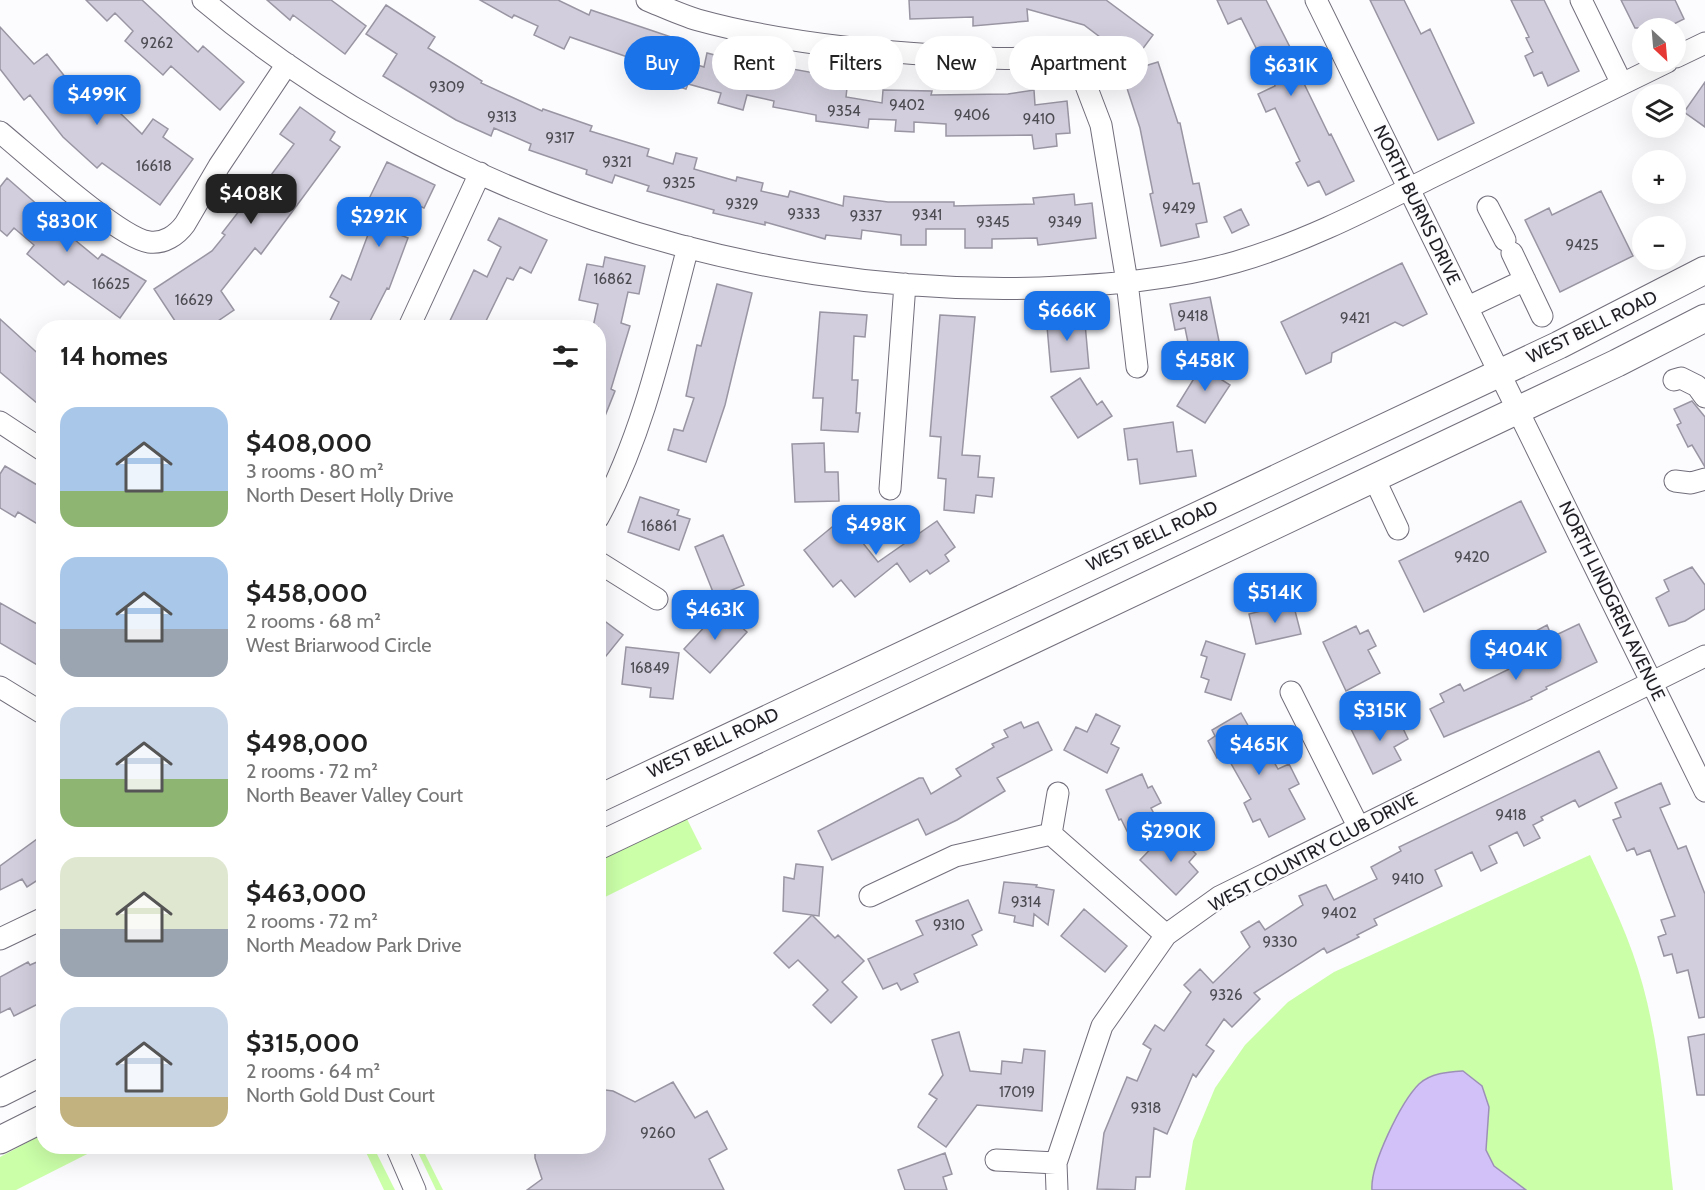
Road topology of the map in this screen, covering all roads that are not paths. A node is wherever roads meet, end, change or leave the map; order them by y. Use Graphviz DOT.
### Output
graph roads {
  1 [pos="203,0"];
  2 [pos="647,0"];
  3 [pos="1316,0"];
  4 [pos="1581,0"];
  5 [pos="1705,43"];
  6 [pos="1686,52"];
  7 [pos="287,64"];
  8 [pos="1647,72"];
  9 [pos="1622,84"];
  10 [pos="0,132"];
  11 [pos="480,173"];
  12 [pos="1409,188"];
  13 [pos="1488,207"];
  14 [pos="688,247"];
  15 [pos="1705,270"];
  16 [pos="1525,279"];
  17 [pos="1127,282"];
  18 [pos="905,284"];
  19 [pos="1468,307"];
  20 [pos="1542,316"];
  21 [pos="1705,318"];
  22 [pos="411,320"];
  23 [pos="1137,367"];
  24 [pos="1500,373"];
  25 [pos="1674,380"];
  26 [pos="1705,398"];
  27 [pos="1518,410"];
  28 [pos="0,422"];
  29 [pos="36,445"];
  30 [pos="1374,478"];
  31 [pos="1705,479"];
  32 [pos="1675,481"];
  33 [pos="890,489"];
  34 [pos="606,503"];
  35 [pos="1398,530"];
  36 [pos="606,567"];
  37 [pos="657,599"];
  38 [pos="1705,656"];
  39 [pos="1652,681"];
  40 [pos="0,687"];
  41 [pos="1291,692"];
  42 [pos="36,709"];
  43 [pos="1705,791"];
  44 [pos="1058,793"];
  45 [pos="606,795"];
  46 [pos="1358,826"];
  47 [pos="1051,834"];
  48 [pos="606,842"];
  49 [pos="870,896"];
  50 [pos="36,922"];
  51 [pos="1166,935"];
  52 [pos="0,939"];
  53 [pos="36,1075"];
  54 [pos="0,1093"];
  55 [pos="36,1122"];
  56 [pos="0,1140"];
  57 [pos="397,1154"];
  58 [pos="996,1160"];
  59 [pos="1056,1163"];
  60 [pos="415,1190"];
  61 [pos="1057,1190"];
  1 -- 7 [label="street"];
  2 -- 17 [label="street"];
  3 -- 12 [label="street, NORTH BURNS DRIVE"];
  4 -- 9 [label="street"];
  5 -- 6 [label="street"];
  7 -- 10 [label="street"];
  7 -- 11 [label="street"];
  8 -- 9 [label="street"];
  9 -- 12 [label="street"];
  11 -- 14 [label="street"];
  11 -- 22 [label="street"];
  12 -- 17 [label="street"];
  12 -- 19 [label="street, NORTH BURNS DRIVE"];
  13 -- 16 [label="street"];
  14 -- 18 [label="street"];
  14 -- 34 [label="street"];
  15 -- 24 [label="main road, WEST BELL ROAD"];
  16 -- 19 [label="street"];
  16 -- 20 [label="street"];
  17 -- 18 [label="street"];
  17 -- 23 [label="street"];
  18 -- 33 [label="street"];
  19 -- 24 [label="street, NORTH BURNS DRIVE"];
  21 -- 27 [label="main road"];
  24 -- 27 [label="street, NORTH BURNS DRIVE"];
  24 -- 45 [label="main road, WEST BELL ROAD"];
  25 -- 26 [label="street"];
  27 -- 30 [label="main road"];
  27 -- 39 [label="street, NORTH LINDGREN AVENUE"];
  28 -- 29 [label="street"];
  30 -- 35 [label="street"];
  30 -- 48 [label="main road"];
  31 -- 32 [label="street"];
  36 -- 37 [label="street"];
  38 -- 39 [label="street, WEST COUNTRY CLUB DRIVE"];
  39 -- 43 [label="street, NORTH LINDGREN AVENUE"];
  39 -- 46 [label="street, WEST COUNTRY CLUB DRIVE"];
  40 -- 42 [label="street"];
  41 -- 46 [label="street"];
  44 -- 47 [label="street"];
  46 -- 51 [label="street, WEST COUNTRY CLUB DRIVE"];
  47 -- 49 [label="street"];
  47 -- 51 [label="street"];
  50 -- 52 [label="street"];
  51 -- 59 [label="street, WEST COUNTRY CLUB DRIVE"];
  53 -- 54 [label="main road"];
  55 -- 56 [label="main road"];
  57 -- 60 [label="street"];
  58 -- 59 [label="street"];
  59 -- 61 [label="street, WEST COUNTRY CLUB DRIVE"];
}
